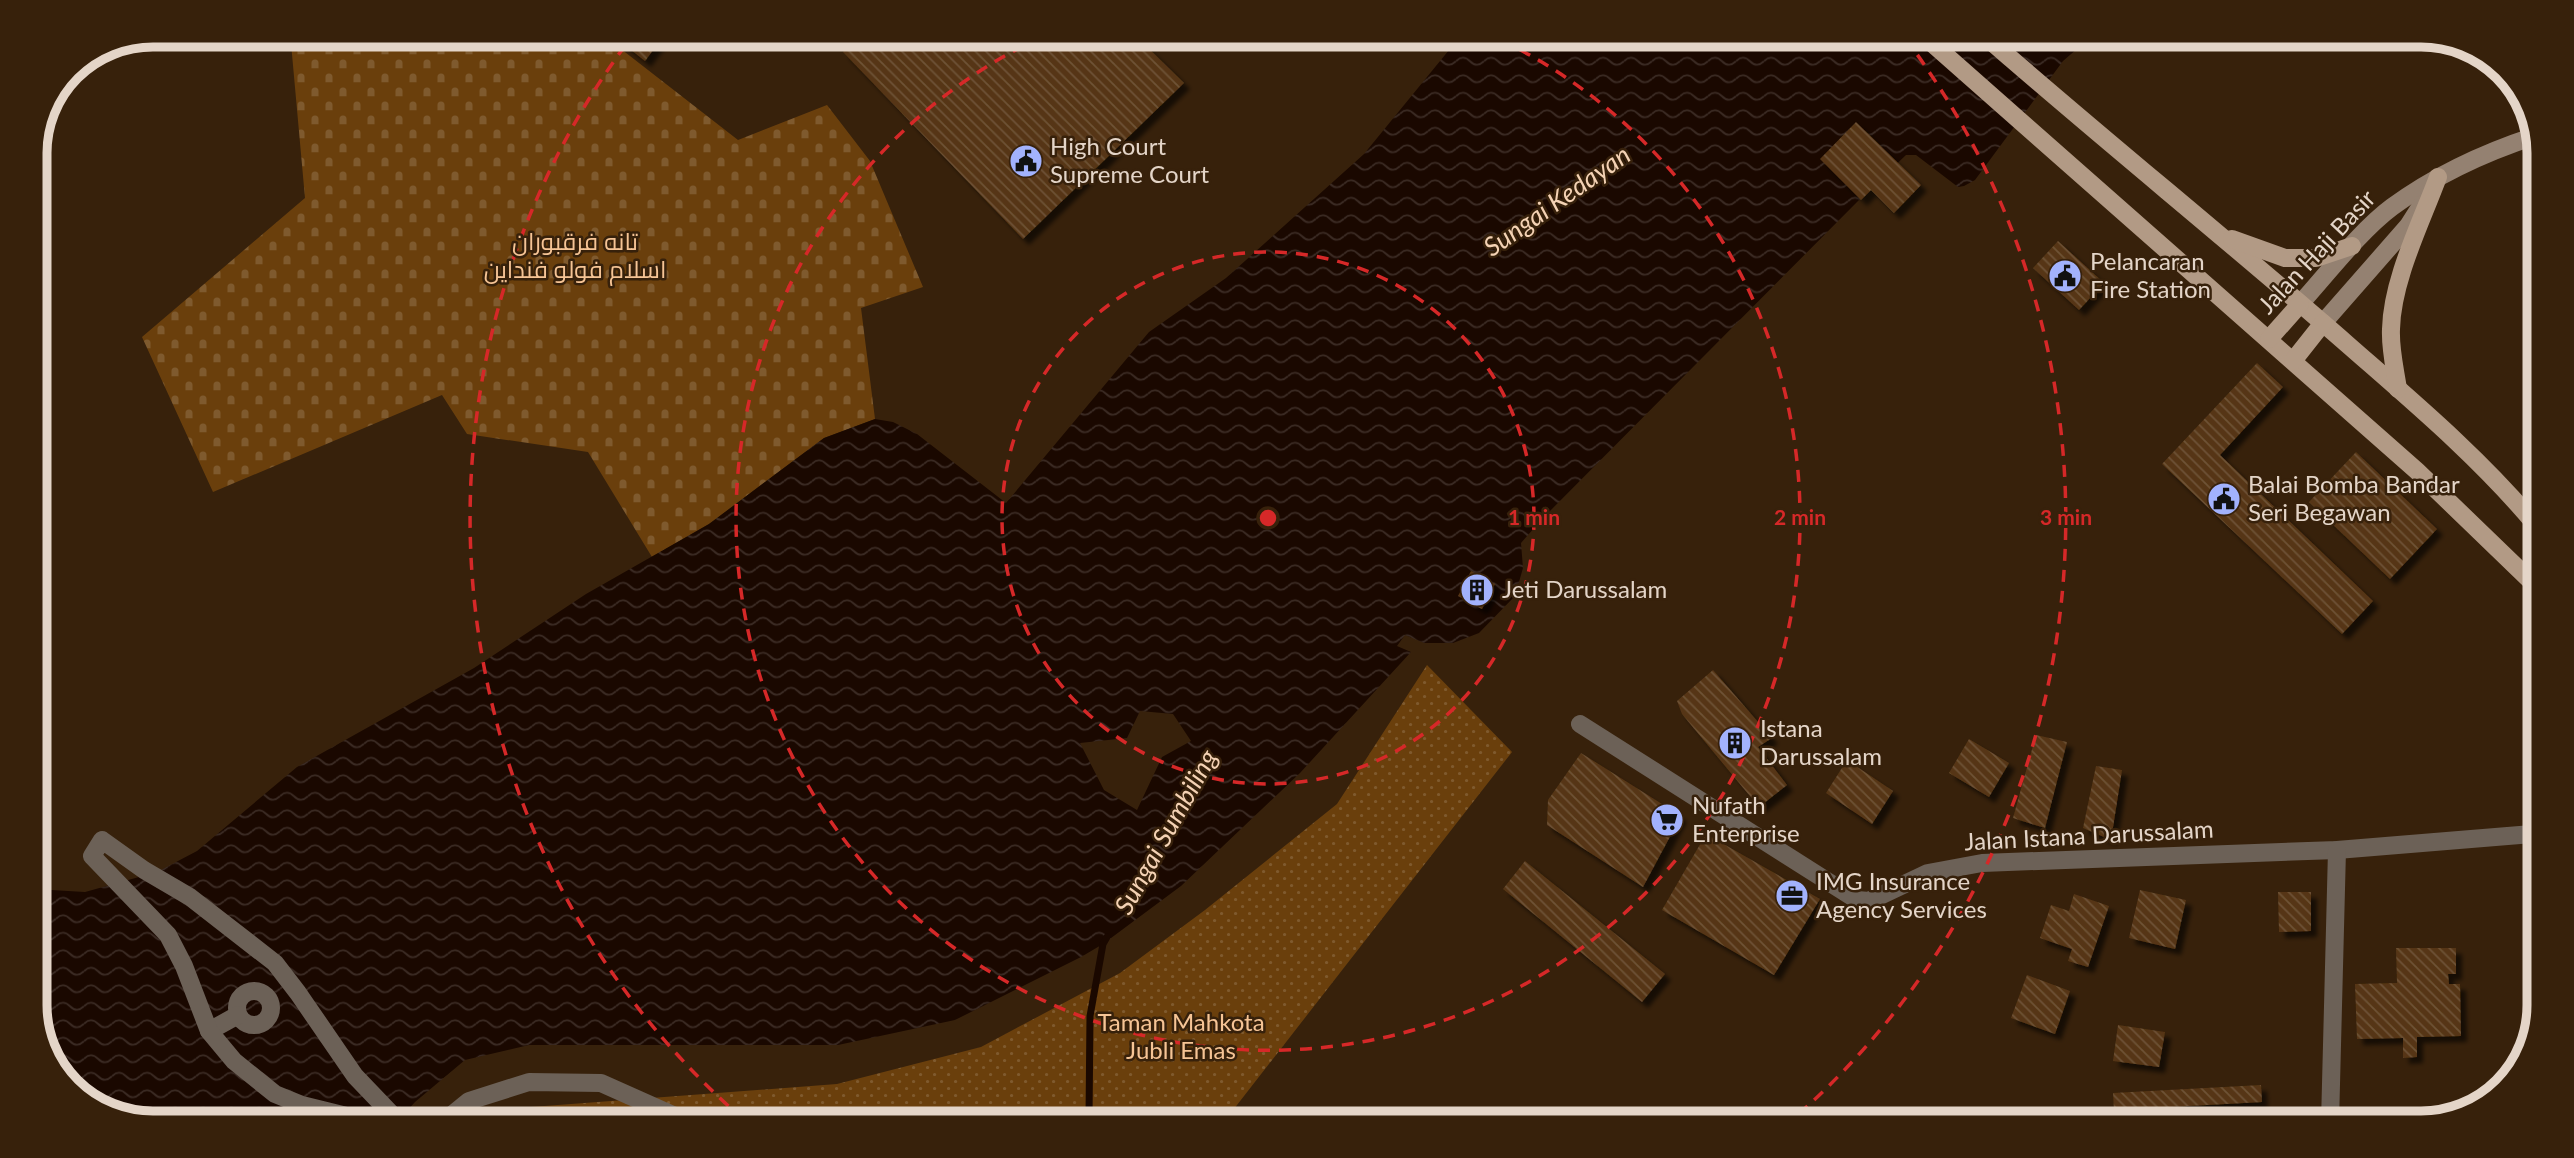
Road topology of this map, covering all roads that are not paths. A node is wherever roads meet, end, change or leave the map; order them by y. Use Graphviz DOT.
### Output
graph roads {
  1 [pos="1935,47"];
  2 [pos="1997,47"];
  3 [pos="2526,139"];
  4 [pos="2438,177"];
  5 [pos="2213,230"];
  6 [pos="2352,246"];
  7 [pos="2300,304"];
  8 [pos="2323,323"];
  9 [pos="2269,340"];
  10 [pos="2293,361"];
  11 [pos="2398,389"];
  12 [pos="2527,514"];
  13 [pos="2527,576"];
  14 [pos="1580,724"];
  15 [pos="2527,834"];
  16 [pos="2337,850"];
  17 [pos="298,993"];
  18 [pos="209,1031"];
  19 [pos="326,1111"];
  20 [pos="389,1111"];
  21 [pos="457,1111"];
  22 [pos="664,1111"];
  23 [pos="2330,1111"];
  1 -- 9 [label="main road"];
  2 -- 5 [label="main road"];
  3 -- 4 [label="main road, Jalan Haji Basir"];
  4 -- 6 [label="main road, Jalan Haji Basir"];
  4 -- 8 [label="main road, Jalan Haji Basir"];
  4 -- 11 [label="main road"];
  5 -- 6 [label="main road"];
  5 -- 7 [label="main road"];
  6 -- 7 [label="main road, Jalan Haji Basir"];
  7 -- 8 [label="main road"];
  7 -- 9 [label="main road, Jalan Haji Basir"];
  8 -- 10 [label="main road, Jalan Haji Basir"];
  8 -- 11 [label="main road"];
  9 -- 10 [label="main road"];
  10 -- 13 [label="main road"];
  11 -- 12 [label="main road"];
  14 -- 16 [label="street, Jalan Istana Darussalam"];
  15 -- 16 [label="street, Jalan Istana Darussalam"];
  16 -- 23 [label="street"];
  17 -- 18 [label="street"];
  17 -- 18 [label="street"];
  17 -- 20 [label="street"];
  18 -- 19 [label="street"];
  21 -- 22 [label="street"];
}
